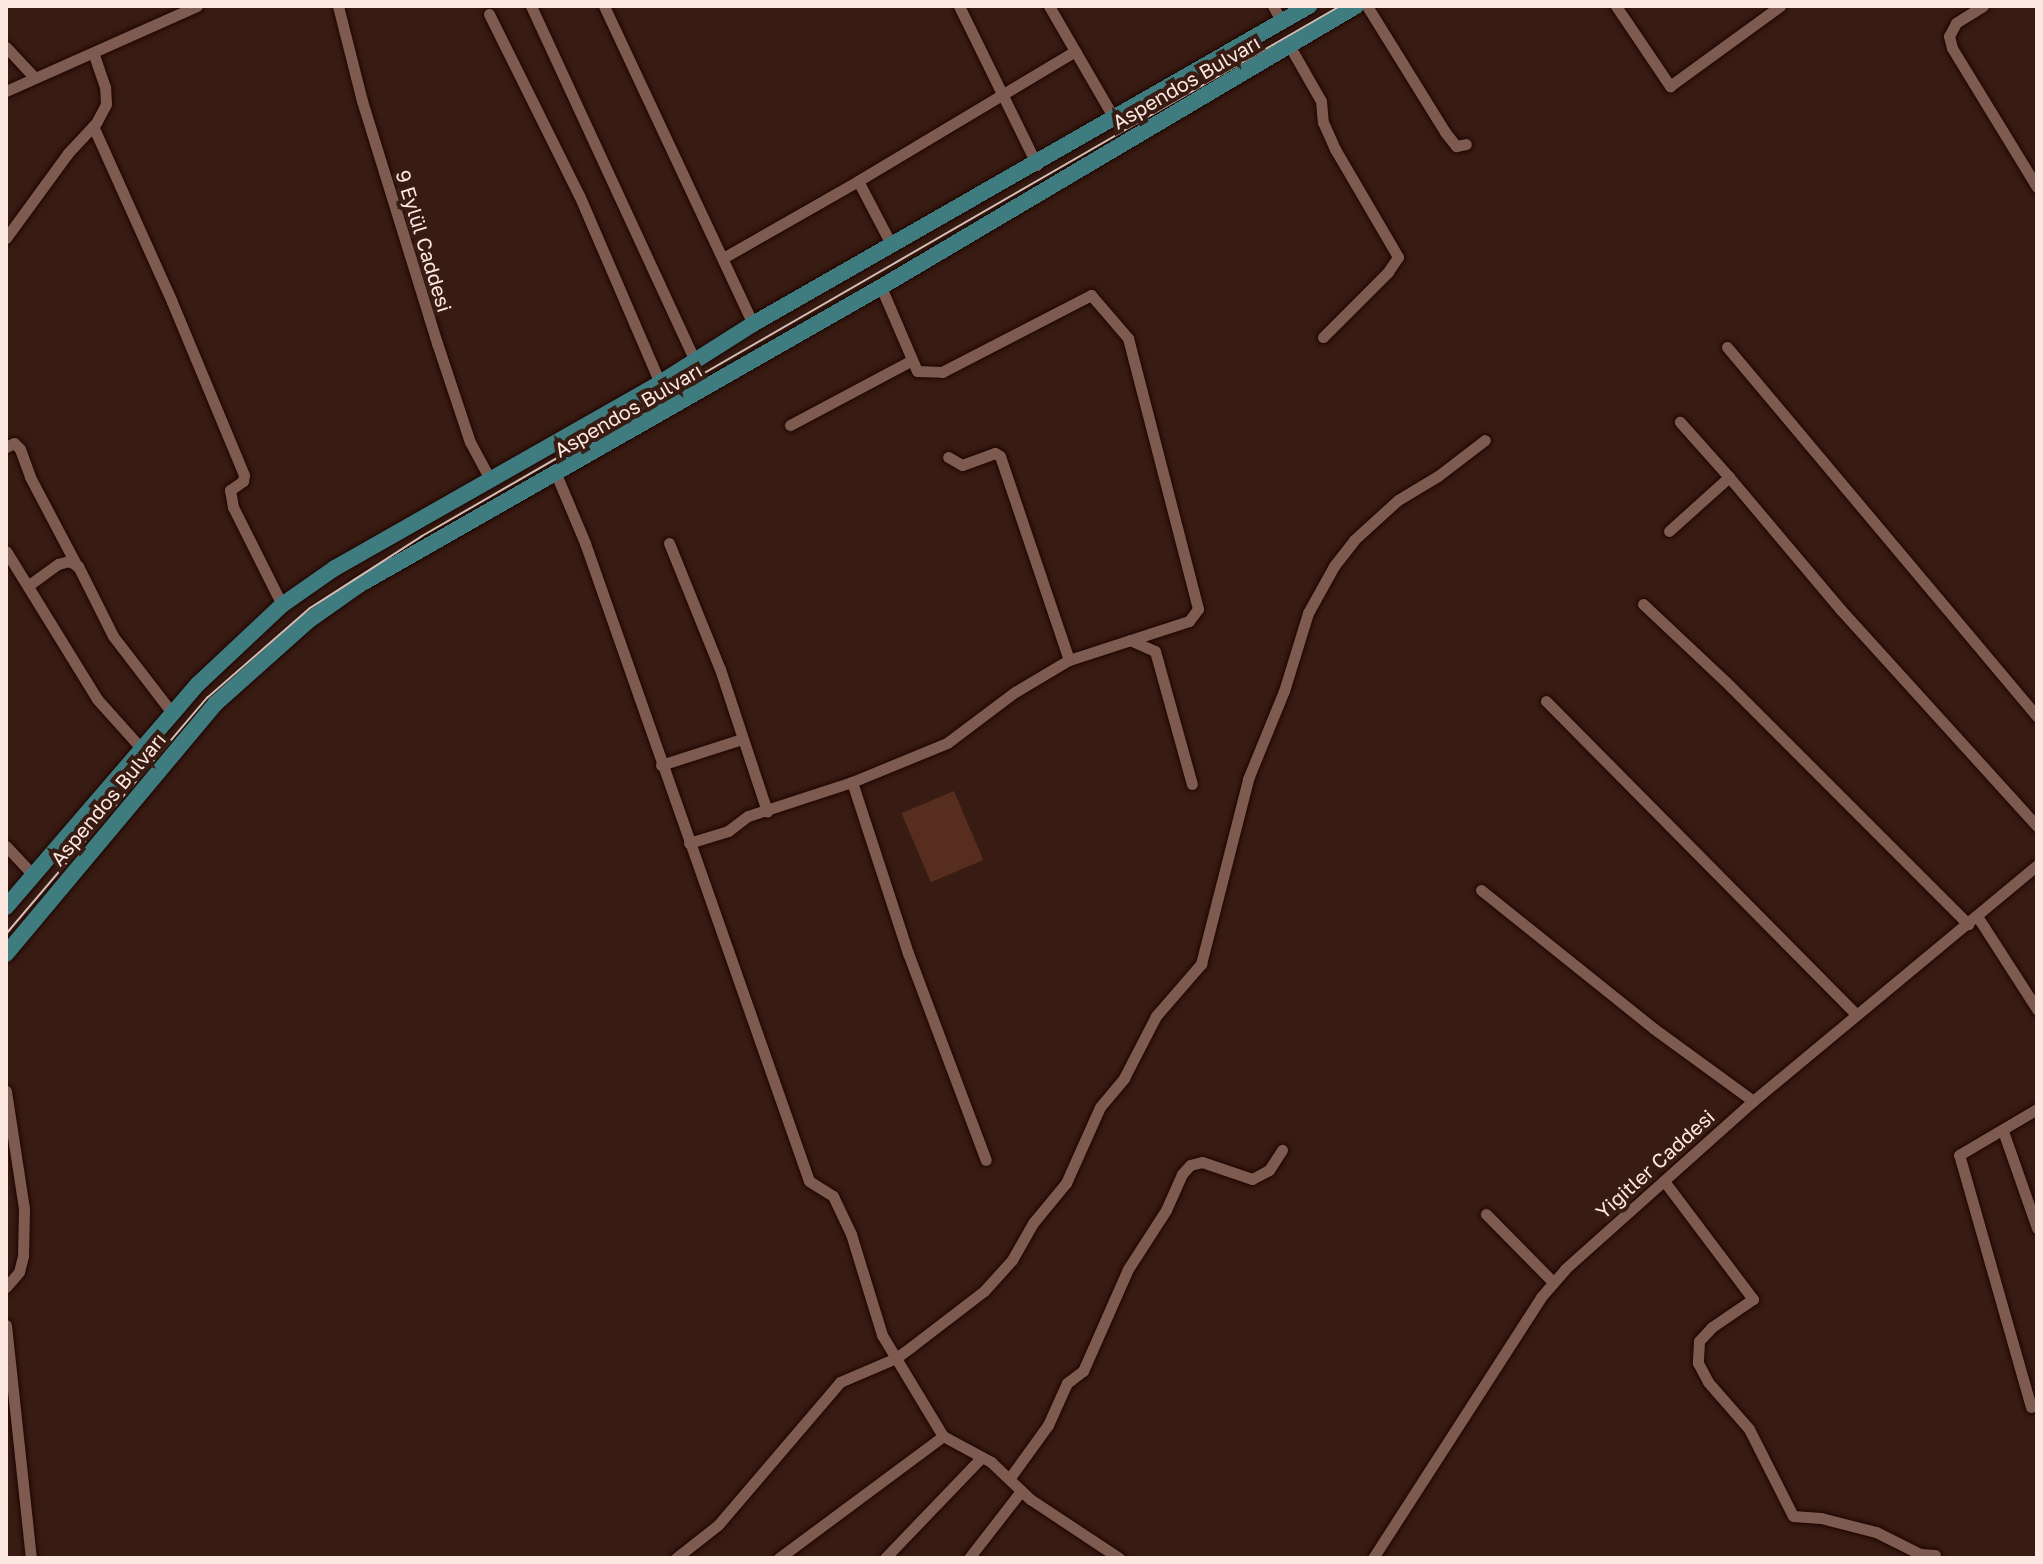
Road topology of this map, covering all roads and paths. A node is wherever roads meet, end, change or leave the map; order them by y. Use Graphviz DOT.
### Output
graph roads {
  1 [pos="197,6"];
  2 [pos="338,6"];
  3 [pos="531,6"];
  4 [pos="604,6"];
  5 [pos="959,6"];
  6 [pos="1049,6"];
  7 [pos="1273,6"];
  8 [pos="1309,6"];
  9 [pos="1356,6"];
  10 [pos="1367,6"];
  11 [pos="1616,6"];
  12 [pos="1780,6"];
  13 [pos="1983,6"];
  14 [pos="489,14"];
  15 [pos="1282,22"];
  16 [pos="1289,45"];
  17 [pos="6,47"];
  18 [pos="1075,51"];
  19 [pos="93,53"];
  20 [pos="34,77"];
  21 [pos="6,91"];
  22 [pos="1001,93"];
  23 [pos="1115,120"];
  24 [pos="93,126"];
  25 [pos="1466,144"];
  26 [pos="1037,165"];
  27 [pos="858,181"];
  28 [pos="2037,187"];
  29 [pos="6,238"];
  30 [pos="891,244"];
  31 [pos="723,258"];
  32 [pos="881,287"];
  33 [pos="753,324"];
  34 [pos="1323,337"];
  35 [pos="1727,347"];
  36 [pos="912,360"];
  37 [pos="695,361"];
  38 [pos="660,383"];
  39 [pos="1680,422"];
  40 [pos="790,425"];
  41 [pos="1485,440"];
  42 [pos="6,447"];
  43 [pos="948,457"];
  44 [pos="556,474"];
  45 [pos="1729,477"];
  46 [pos="491,481"];
  47 [pos="1669,531"];
  48 [pos="669,543"];
  49 [pos="6,551"];
  50 [pos="78,566"];
  51 [pos="29,585"];
  52 [pos="1643,604"];
  53 [pos="282,605"];
  54 [pos="1130,640"];
  55 [pos="1069,660"];
  56 [pos="1546,701"];
  57 [pos="172,713"];
  58 [pos="2037,717"];
  59 [pos="742,739"];
  60 [pos="140,747"];
  61 [pos="661,765"];
  62 [pos="852,782"];
  63 [pos="1192,784"];
  64 [pos="767,811"];
  65 [pos="2037,826"];
  66 [pos="689,843"];
  67 [pos="6,846"];
  68 [pos="2037,865"];
  69 [pos="33,875"];
  70 [pos="1481,890"];
  71 [pos="6,907"];
  72 [pos="1973,920"];
  73 [pos="6,954"];
  74 [pos="2037,1009"];
  75 [pos="1856,1014"];
  76 [pos="6,1091"];
  77 [pos="1753,1101"];
  78 [pos="2037,1109"];
  79 [pos="2003,1131"];
  80 [pos="1282,1150"];
  81 [pos="986,1160"];
  82 [pos="1664,1181"];
  83 [pos="1486,1214"];
  84 [pos="2037,1228"];
  85 [pos="1553,1282"];
  86 [pos="6,1287"];
  87 [pos="6,1325"];
  88 [pos="896,1358"];
  89 [pos="2031,1407"];
  90 [pos="943,1436"];
  91 [pos="982,1457"];
  92 [pos="1009,1479"];
  93 [pos="1021,1491"];
  94 [pos="1935,1555"];
  95 [pos="1114,1557"];
  96 [pos="31,1558"];
  97 [pos="676,1558"];
  98 [pos="779,1558"];
  99 [pos="885,1558"];
  100 [pos="969,1558"];
  101 [pos="1373,1558"];
  1 -- 19 [label="street"];
  2 -- 46 [label="street, 9 Eylül Caddesi"];
  3 -- 37 [label="street"];
  4 -- 31 [label="street"];
  5 -- 22 [label="street"];
  6 -- 18 [label="street"];
  7 -- 15 [label="street"];
  8 -- 15 [label="main road, Aspendos Bulvarı"];
  9 -- 16 [label="main road, Aspendos Bulvarı"];
  10 -- 25 [label="street"];
  11 -- 12 [label="street"];
  13 -- 28 [label="street"];
  14 -- 38 [label="street"];
  15 -- 23 [label="main road, Aspendos Bulvarı"];
  16 -- 32 [label="main road, Aspendos Bulvarı"];
  16 -- 34 [label="street"];
  17 -- 20 [label="street"];
  18 -- 22 [label="street"];
  18 -- 23 [label="street"];
  19 -- 20 [label="street"];
  19 -- 24 [label="street"];
  20 -- 21 [label="street"];
  22 -- 26 [label="street"];
  22 -- 27 [label="street"];
  23 -- 26 [label="main road, Aspendos Bulvarı"];
  24 -- 29 [label="street"];
  24 -- 53 [label="street"];
  26 -- 30 [label="main road, Aspendos Bulvarı"];
  27 -- 30 [label="street"];
  27 -- 31 [label="street"];
  30 -- 33 [label="main road, Aspendos Bulvarı"];
  31 -- 33 [label="street"];
  32 -- 36 [label="street"];
  32 -- 44 [label="main road, Aspendos Bulvarı"];
  33 -- 37 [label="main road, Aspendos Bulvarı"];
  35 -- 58 [label="street"];
  36 -- 40 [label="street"];
  36 -- 54 [label="street"];
  37 -- 38 [label="main road, Aspendos Bulvarı"];
  38 -- 46 [label="main road, Aspendos Bulvarı"];
  39 -- 45 [label="street"];
  41 -- 88 [label="street"];
  42 -- 50 [label="street"];
  43 -- 55 [label="street"];
  44 -- 61 [label="street"];
  44 -- 73 [label="main road, Aspendos Bulvarı"];
  45 -- 47 [label="street"];
  45 -- 65 [label="street"];
  46 -- 53 [label="main road, Aspendos Bulvarı"];
  48 -- 59 [label="street"];
  49 -- 51 [label="street"];
  50 -- 51 [label="street"];
  50 -- 57 [label="street"];
  51 -- 60 [label="street"];
  52 -- 72 [label="street"];
  53 -- 57 [label="main road, Aspendos Bulvarı"];
  54 -- 55 [label="street"];
  54 -- 63 [label="street"];
  55 -- 62 [label="street"];
  56 -- 75 [label="street"];
  57 -- 60 [label="main road, Aspendos Bulvarı"];
  59 -- 61 [label="street"];
  59 -- 64 [label="street"];
  60 -- 69 [label="main road, Aspendos Bulvarı"];
  61 -- 66 [label="street"];
  62 -- 64 [label="street"];
  62 -- 81 [label="street"];
  64 -- 66 [label="street"];
  66 -- 88 [label="street"];
  67 -- 69 [label="street"];
  68 -- 72 [label="street, Yiğitler Caddesi"];
  69 -- 71 [label="main road, Aspendos Bulvarı"];
  70 -- 77 [label="street"];
  72 -- 74 [label="street"];
  72 -- 75 [label="street, Yiğitler Caddesi"];
  75 -- 77 [label="street, Yiğitler Caddesi"];
  76 -- 86 [label="street"];
  77 -- 82 [label="street, Yiğitler Caddesi"];
  78 -- 79 [label="street"];
  79 -- 84 [label="street"];
  79 -- 89 [label="street"];
  80 -- 92 [label="street"];
  82 -- 85 [label="street, Yiğitler Caddesi"];
  82 -- 94 [label="street"];
  83 -- 85 [label="street"];
  85 -- 101 [label="street, Yiğitler Caddesi"];
  87 -- 96 [label="street"];
  88 -- 90 [label="street"];
  88 -- 97 [label="street"];
  90 -- 91 [label="street"];
  90 -- 98 [label="street"];
  91 -- 92 [label="street"];
  91 -- 99 [label="street"];
  92 -- 93 [label="street"];
  93 -- 95 [label="street"];
  93 -- 100 [label="street"];
}
